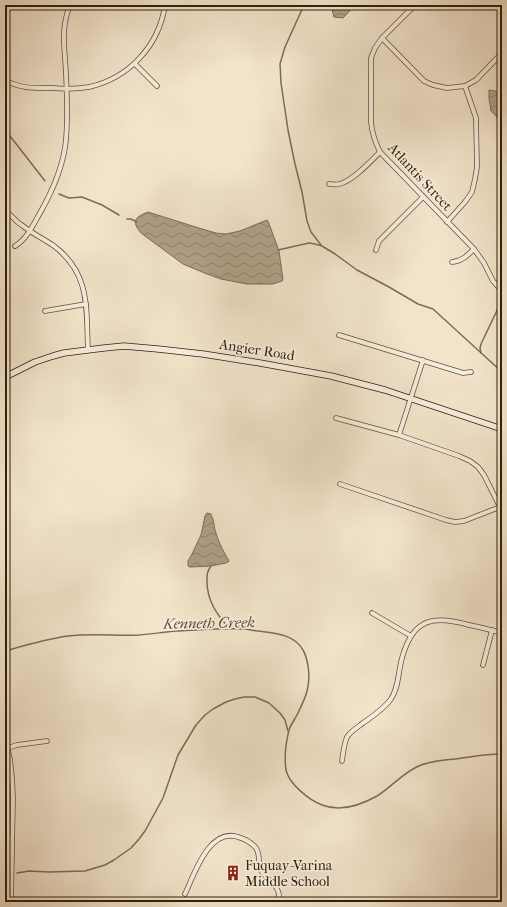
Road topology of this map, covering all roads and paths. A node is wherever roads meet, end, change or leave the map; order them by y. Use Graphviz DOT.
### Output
graph roads {
  1 [pos="70,5"];
  2 [pos="165,5"];
  3 [pos="416,5"];
  4 [pos="382,38"];
  5 [pos="502,53"];
  6 [pos="135,64"];
  7 [pos="5,80"];
  8 [pos="157,86"];
  9 [pos="465,86"];
  10 [pos="66,89"];
  11 [pos="380,152"];
  12 [pos="329,184"];
  13 [pos="423,197"];
  14 [pos="5,210"];
  15 [pos="447,222"];
  16 [pos="30,231"];
  17 [pos="14,246"];
  18 [pos="474,249"];
  19 [pos="376,250"];
  20 [pos="452,262"];
  21 [pos="502,291"];
  22 [pos="86,304"];
  23 [pos="45,311"];
  24 [pos="339,335"];
  25 [pos="88,350"];
  26 [pos="423,360"];
  27 [pos="471,372"];
  28 [pos="5,377"];
  29 [pos="411,398"];
  30 [pos="336,418"];
  31 [pos="502,429"];
  32 [pos="399,435"];
  33 [pos="340,484"];
  34 [pos="501,509"];
  35 [pos="372,612"];
  36 [pos="492,630"];
  37 [pos="502,633"];
  38 [pos="412,636"];
  39 [pos="483,665"];
  40 [pos="5,738"];
  41 [pos="47,741"];
  42 [pos="6,749"];
  43 [pos="342,761"];
  44 [pos="5,839"];
  45 [pos="12,839"];
  46 [pos="184,894"];
  47 [pos="502,895"];
  48 [pos="11,902"];
  49 [pos="279,902"];
  50 [pos="499,902"];
  1 -- 10 [label="street"];
  2 -- 6 [label="street"];
  3 -- 4 [label="street, Atlantis Street"];
  4 -- 9 [label="street"];
  4 -- 11 [label="street, Atlantis Street"];
  5 -- 9 [label="street"];
  6 -- 8 [label="street"];
  6 -- 10 [label="street"];
  7 -- 10 [label="street"];
  9 -- 15 [label="street"];
  10 -- 16 [label="street"];
  11 -- 12 [label="street"];
  11 -- 13 [label="street, Atlantis Street"];
  13 -- 15 [label="street, Atlantis Street"];
  13 -- 19 [label="street"];
  14 -- 16 [label="street"];
  15 -- 18 [label="street, Atlantis Street"];
  16 -- 17 [label="street"];
  16 -- 22 [label="street"];
  18 -- 20 [label="street"];
  18 -- 21 [label="street, Atlantis Street"];
  22 -- 23 [label="street"];
  22 -- 25 [label="street"];
  24 -- 26 [label="street"];
  25 -- 28 [label="street, Angier Road"];
  25 -- 29 [label="street, Angier Road"];
  26 -- 27 [label="street"];
  26 -- 29 [label="street"];
  29 -- 31 [label="street, Angier Road"];
  29 -- 32 [label="street"];
  30 -- 32 [label="street"];
  32 -- 34 [label="street"];
  33 -- 34 [label="street"];
  35 -- 38 [label="street"];
  36 -- 37 [label="street"];
  36 -- 38 [label="street"];
  36 -- 39 [label="street"];
  38 -- 43 [label="street"];
  40 -- 42 [label="street"];
  41 -- 42 [label="street"];
  42 -- 45 [label="street"];
  44 -- 45 [label="street"];
  45 -- 48 [label="street"];
  46 -- 49 [label="street"];
  47 -- 50 [label="street"];
}
